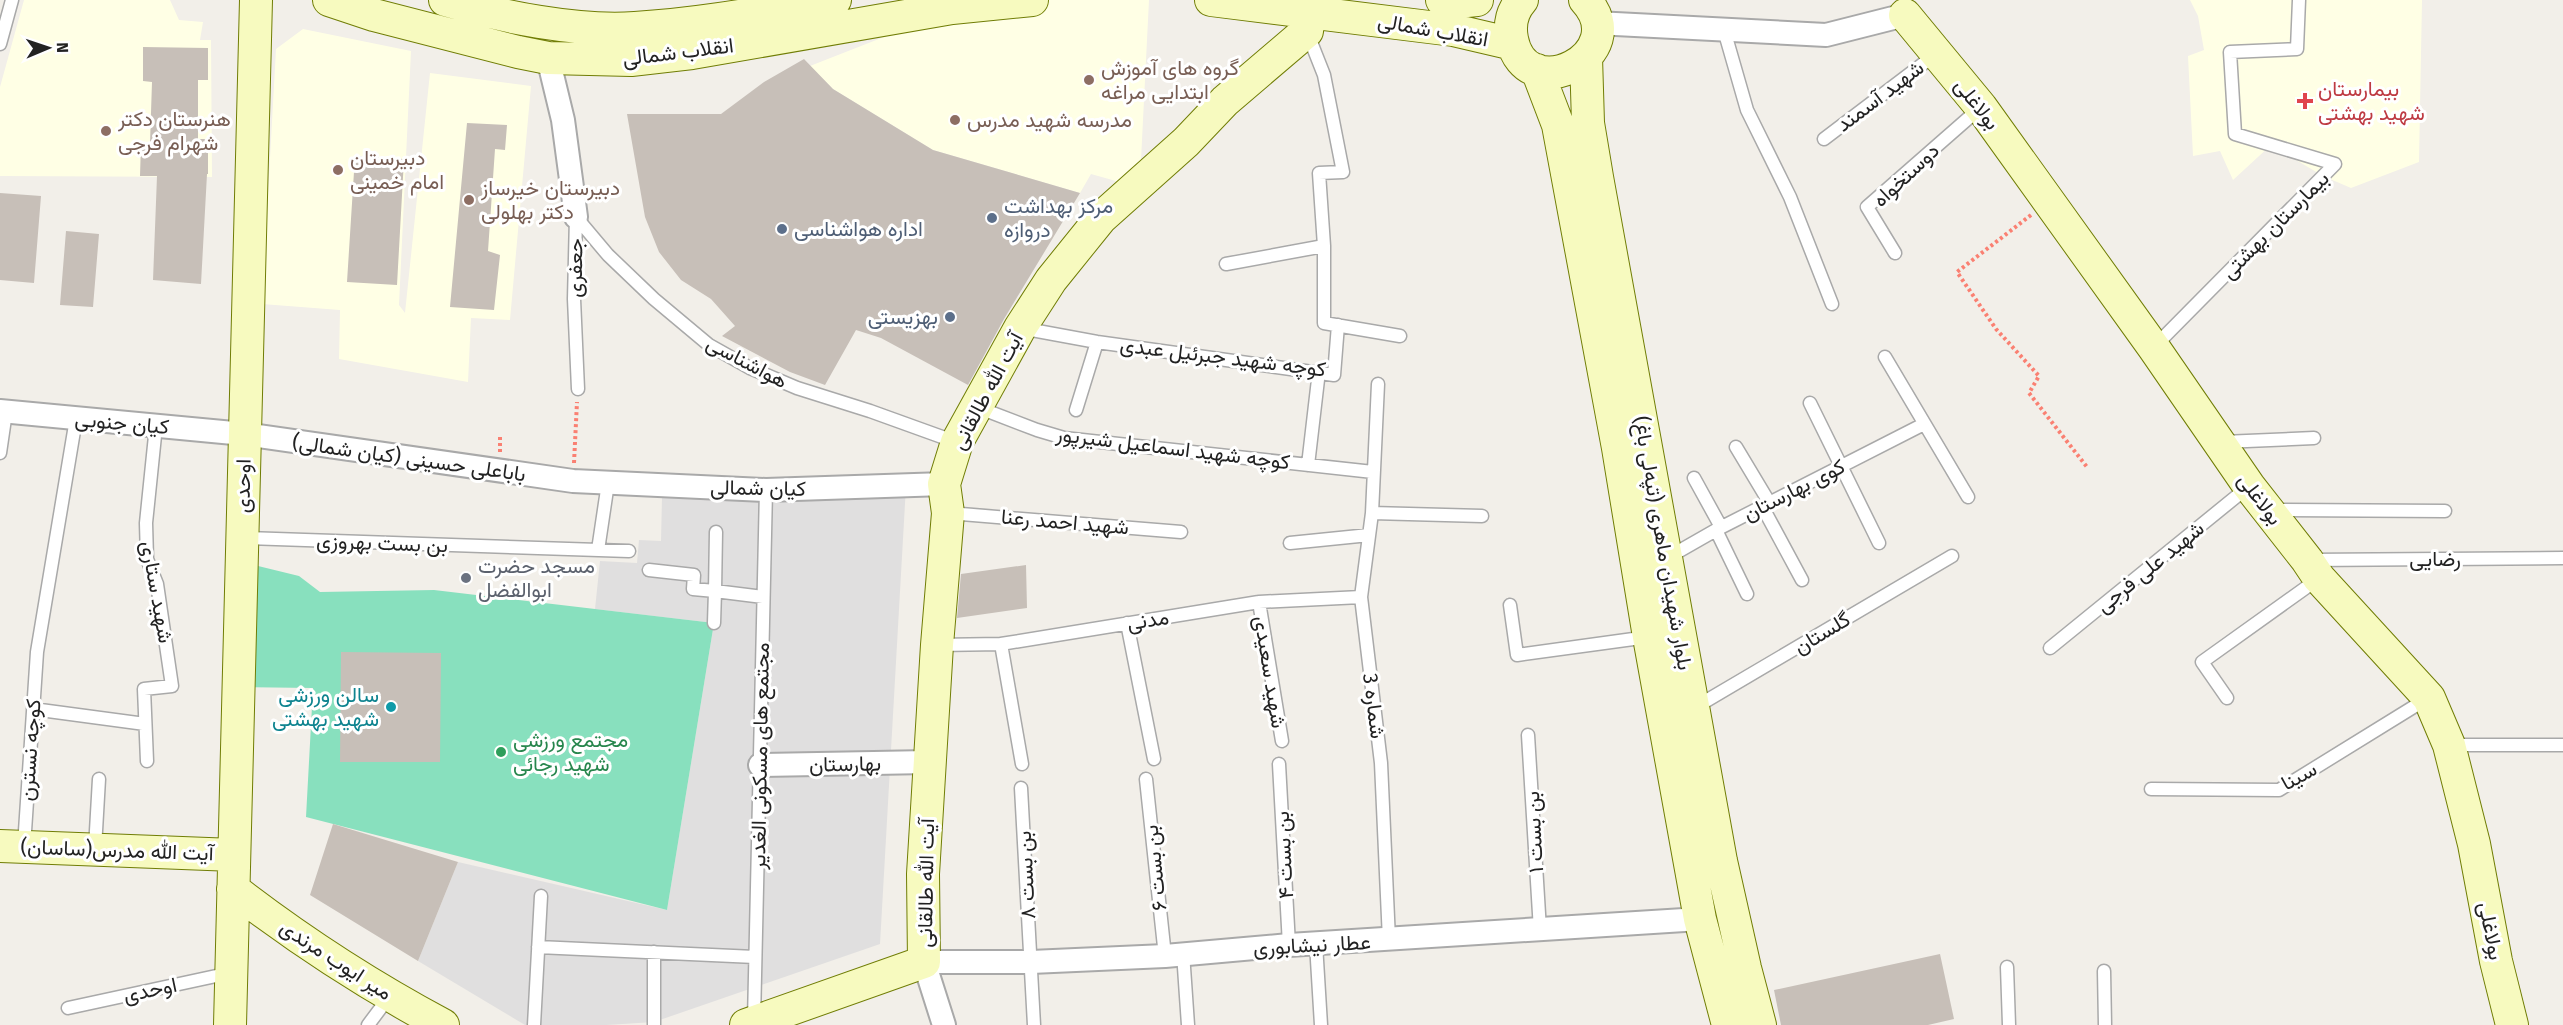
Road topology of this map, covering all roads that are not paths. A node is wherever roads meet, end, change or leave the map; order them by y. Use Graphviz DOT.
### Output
graph roads {
  1 [pos="12,0"];
  2 [pos="256,0"];
  3 [pos="329,0"];
  4 [pos="445,0"];
  5 [pos="835,0"];
  6 [pos="1032,0"];
  7 [pos="1211,0"];
  8 [pos="1442,0"];
  9 [pos="1477,0"];
  10 [pos="1522,0"];
  11 [pos="2299,0"];
  12 [pos="791,4"];
  13 [pos="371,7"];
  14 [pos="1897,8"];
  15 [pos="1590,12"];
  16 [pos="1308,22"];
  17 [pos="1724,30"];
  18 [pos="0,44"];
  19 [pos="1513,44"];
  20 [pos="1937,53"];
  21 [pos="1586,57"];
  22 [pos="549,58"];
  23 [pos="1537,70"];
  24 [pos="1981,107"];
  25 [pos="1824,139"];
  26 [pos="576,217"];
  27 [pos="1324,246"];
  28 [pos="1895,253"];
  29 [pos="1226,264"];
  30 [pos="1832,304"];
  31 [pos="1338,325"];
  32 [pos="1020,328"];
  33 [pos="1400,336"];
  34 [pos="1097,342"];
  35 [pos="2154,348"];
  36 [pos="1885,357"];
  37 [pos="1319,371"];
  38 [pos="1378,384"];
  39 [pos="578,389"];
  40 [pos="1810,403"];
  41 [pos="977,407"];
  42 [pos="1076,410"];
  43 [pos="3,411"];
  44 [pos="76,419"];
  45 [pos="1924,424"];
  46 [pos="156,426"];
  47 [pos="244,434"];
  48 [pos="2314,438"];
  49 [pos="957,442"];
  50 [pos="2219,442"];
  51 [pos="1736,447"];
  52 [pos="0,453"];
  53 [pos="1308,465"];
  54 [pos="1843,465"];
  55 [pos="1373,472"];
  56 [pos="1694,478"];
  57 [pos="573,481"];
  58 [pos="608,483"];
  59 [pos="766,490"];
  60 [pos="1968,497"];
  61 [pos="2258,498"];
  62 [pos="946,499"];
  63 [pos="1766,504"];
  64 [pos="2445,511"];
  65 [pos="1372,513"];
  66 [pos="1482,516"];
  67 [pos="1718,529"];
  68 [pos="716,532"];
  69 [pos="1181,532"];
  70 [pos="1369,536"];
  71 [pos="242,538"];
  72 [pos="1290,543"];
  73 [pos="1880,543"];
  74 [pos="598,550"];
  75 [pos="629,550"];
  76 [pos="1952,556"];
  77 [pos="2563,558"];
  78 [pos="1666,559"];
  79 [pos="2313,569"];
  80 [pos="649,570"];
  81 [pos="1802,580"];
  82 [pos="715,591"];
  83 [pos="1747,594"];
  84 [pos="763,597"];
  85 [pos="1360,597"];
  86 [pos="1259,602"];
  87 [pos="1510,605"];
  88 [pos="714,623"];
  89 [pos="1126,623"];
  90 [pos="1649,637"];
  91 [pos="1001,644"];
  92 [pos="936,645"];
  93 [pos="2050,648"];
  94 [pos="2228,698"];
  95 [pos="2429,698"];
  96 [pos="33,709"];
  97 [pos="1693,709"];
  98 [pos="145,724"];
  99 [pos="1528,735"];
  100 [pos="1282,741"];
  101 [pos="2449,745"];
  102 [pos="2563,745"];
  103 [pos="1154,759"];
  104 [pos="147,761"];
  105 [pos="929,762"];
  106 [pos="1022,764"];
  107 [pos="1279,764"];
  108 [pos="760,765"];
  109 [pos="99,779"];
  110 [pos="1146,779"];
  111 [pos="1021,788"];
  112 [pos="2151,789"];
  113 [pos="12,846"];
  114 [pos="95,850"];
  115 [pos="234,855"];
  116 [pos="233,889"];
  117 [pos="541,896"];
  118 [pos="1700,919"];
  119 [pos="1540,930"];
  120 [pos="1389,940"];
  121 [pos="1316,944"];
  122 [pos="1289,945"];
  123 [pos="538,947"];
  124 [pos="654,952"];
  125 [pos="1174,954"];
  126 [pos="755,957"];
  127 [pos="924,962"];
  128 [pos="1031,962"];
  129 [pos="2007,967"];
  130 [pos="2104,971"];
  131 [pos="231,972"];
  132 [pos="389,996"];
  133 [pos="68,1008"];
  134 [pos="761,1022"];
  135 [pos="230,1025"];
  136 [pos="369,1025"];
  137 [pos="443,1025"];
  138 [pos="534,1025"];
  139 [pos="654,1025"];
  140 [pos="944,1025"];
  141 [pos="1034,1025"];
  142 [pos="1188,1025"];
  143 [pos="1321,1025"];
  144 [pos="1728,1025"];
  145 [pos="1760,1025"];
  146 [pos="2009,1025"];
  147 [pos="2105,1025"];
  148 [pos="2512,1025"];
  1 -- 18 [label="lane"];
  2 -- 47 [label="street, اوحدی"];
  3 -- 13 [label="street, انقلاب شمالی"];
  4 -- 12 [label="street, انقلاب شمالی"];
  5 -- 12 [label="street, انقلاب شمالی"];
  6 -- 22 [label="street, انقلاب شمالی"];
  7 -- 16 [label="street, انقلاب شمالی"];
  8 -- 9 [label="street, انقلاب شمالی"];
  10 -- 19 [label="street"];
  11 -- 35 [label="lane, بیمارستان بهشتی"];
  13 -- 22 [label="street, انقلاب شمالی"];
  14 -- 17 [label="street, بولاغلی"];
  14 -- 20 [label="street, بولاغلی"];
  15 -- 17 [label="street, بولاغلی"];
  15 -- 21 [label="street"];
  16 -- 19 [label="street, انقلاب شمالی"];
  16 -- 27 [label="lane"];
  16 -- 32 [label="street, آیت الله طالقانی"];
  17 -- 30 [label="lane"];
  19 -- 23 [label="street"];
  20 -- 24 [label="street, بولاغلی"];
  20 -- 25 [label="lane, شهید آسمند"];
  21 -- 23 [label="street"];
  21 -- 78 [label="street, بلوار شهیدان ماهری (تپه‌لی باغ)"];
  22 -- 26 [label="street, جعفری"];
  23 -- 90 [label="street, بلوار شهیدان ماهری (تپه‌لی باغ)"];
  24 -- 28 [label="lane, دوستخواه"];
  24 -- 35 [label="street, بولاغلی"];
  26 -- 39 [label="lane, جعفری"];
  26 -- 49 [label="lane, هواشناسی"];
  27 -- 29 [label="lane"];
  27 -- 31 [label="lane"];
  31 -- 33 [label="lane"];
  31 -- 37 [label="lane, کوچه شهید جبرئیل عبدی"];
  32 -- 34 [label="lane, کوچه شهید جبرئیل عبدی"];
  32 -- 41 [label="street, آیت الله طالقانی"];
  34 -- 37 [label="lane, کوچه شهید جبرئیل عبدی"];
  34 -- 42 [label="lane"];
  35 -- 50 [label="street, بولاغلی"];
  36 -- 45 [label="lane"];
  37 -- 53 [label="lane"];
  38 -- 55 [label="lane, شماره 3"];
  40 -- 54 [label="lane"];
  41 -- 49 [label="street, آیت الله طالقانی"];
  41 -- 53 [label="lane, کوچه شهید اسماعیل شیرپور"];
  43 -- 44 [label="street, کیان جنوبی"];
  43 -- 52 [label="lane"];
  44 -- 46 [label="street, کیان جنوبی"];
  44 -- 96 [label="lane, کوچه نسترن"];
  45 -- 54 [label="lane, کوی بهارستان"];
  45 -- 60 [label="lane"];
  46 -- 47 [label="street, کیان جنوبی"];
  46 -- 98 [label="lane, شهید ستاری"];
  47 -- 57 [label="street, باباعلی حسینی (کیان شمالی)"];
  47 -- 71 [label="street, اوحدی"];
  48 -- 50 [label="lane"];
  49 -- 62 [label="street, آیت الله طالقانی"];
  50 -- 61 [label="street, بولاغلی"];
  51 -- 63 [label="lane"];
  53 -- 55 [label="lane, کوچه شهید اسماعیل شیرپور"];
  54 -- 63 [label="lane, کوی بهارستان"];
  54 -- 73 [label="lane"];
  55 -- 65 [label="lane, شماره 3"];
  56 -- 67 [label="lane"];
  57 -- 58 [label="street, کیان شمالی"];
  58 -- 59 [label="street, کیان شمالی"];
  58 -- 74 [label="lane"];
  59 -- 62 [label="street, کیان شمالی"];
  59 -- 84 [label="lane, مجتمع های مسکونی الغدیر"];
  61 -- 64 [label="lane"];
  61 -- 79 [label="street, بولاغلی"];
  61 -- 93 [label="lane, شهید علی فرجی"];
  62 -- 69 [label="lane, شهید احمد رعنا"];
  62 -- 92 [label="street, آیت الله طالقانی"];
  63 -- 67 [label="lane, کوی بهارستان"];
  63 -- 81 [label="lane"];
  65 -- 66 [label="lane"];
  65 -- 70 [label="lane, شماره 3"];
  67 -- 78 [label="lane, کوی بهارستان"];
  67 -- 83 [label="lane"];
  68 -- 82 [label="lane"];
  70 -- 72 [label="lane"];
  70 -- 85 [label="lane, شماره 3"];
  71 -- 74 [label="lane, بن بست بهروزی"];
  71 -- 115 [label="street, اوحدی"];
  74 -- 75 [label="lane, بن بست بهروزی"];
  76 -- 97 [label="lane, گلستان"];
  77 -- 79 [label="lane, رضایی"];
  78 -- 97 [label="street, بلوار شهیدان ماهری (تپه‌لی باغ)"];
  79 -- 94 [label="lane"];
  79 -- 95 [label="street, بولاغلی"];
  80 -- 82 [label="lane"];
  82 -- 84 [label="lane"];
  82 -- 88 [label="lane"];
  84 -- 108 [label="lane, مجتمع های مسکونی الغدیر"];
  85 -- 86 [label="lane, مدنی"];
  85 -- 120 [label="lane, شماره 3"];
  86 -- 89 [label="lane, مدنی"];
  86 -- 100 [label="lane, شهید سعیدی"];
  87 -- 90 [label="lane"];
  89 -- 91 [label="lane, مدنی"];
  89 -- 103 [label="lane"];
  90 -- 118 [label="street, بلوار شهیدان ماهری (تپه‌لی باغ)"];
  91 -- 92 [label="lane, مدنی"];
  91 -- 106 [label="lane"];
  92 -- 105 [label="street, آیت الله طالقانی"];
  95 -- 101 [label="street, بولاغلی"];
  95 -- 112 [label="lane, سینا"];
  96 -- 98 [label="lane"];
  96 -- 113 [label="lane, کوچه نسترن"];
  97 -- 145 [label="street, بلوار شهیدان ماهری (تپه‌لی باغ)"];
  98 -- 104 [label="lane"];
  99 -- 119 [label="lane, بن بست ۱"];
  101 -- 102 [label="lane"];
  101 -- 148 [label="street, بولاغلی"];
  105 -- 108 [label="street, بهارستان"];
  105 -- 127 [label="street, آیت الله طالقانی"];
  107 -- 122 [label="lane, بن بست ۴"];
  108 -- 126 [label="lane, مجتمع های مسکونی الغدیر"];
  109 -- 114 [label="lane"];
  110 -- 125 [label="lane, بن بست ۶"];
  111 -- 128 [label="lane, بن بست ۸"];
  113 -- 114 [label="street, آیت الله مدرس(ساسان)"];
  114 -- 115 [label="street, آیت الله مدرس(ساسان)"];
  115 -- 116 [label="street, اوحدی"];
  116 -- 131 [label="street, اوحدی"];
  116 -- 132 [label="street, میر ایوب مرندی"];
  117 -- 123 [label="lane"];
  118 -- 119 [label="street, عطار نیشابوری"];
  118 -- 144 [label="street, بلوار شهیدان ماهری (تپه‌لی باغ)"];
  119 -- 120 [label="street, عطار نیشابوری"];
  120 -- 121 [label="street, عطار نیشابوری"];
  121 -- 122 [label="street, عطار نیشابوری"];
  121 -- 143 [label="lane"];
  122 -- 125 [label="street, عطار نیشابوری"];
  123 -- 124 [label="lane"];
  123 -- 138 [label="lane"];
  124 -- 126 [label="lane"];
  124 -- 139 [label="lane"];
  125 -- 128 [label="street, عطار نیشابوری"];
  125 -- 142 [label="lane, بن بست ۶"];
  126 -- 134 [label="lane, مجتمع های مسکونی الغدیر"];
  127 -- 128 [label="street, عطار نیشابوری"];
  127 -- 134 [label="street"];
  127 -- 140 [label="street, آیت الله طالقانی"];
  128 -- 141 [label="lane, بن بست ۸"];
  129 -- 146 [label="lane"];
  130 -- 147 [label="lane"];
  131 -- 133 [label="lane, اوحدی"];
  131 -- 135 [label="street, اوحدی"];
  132 -- 136 [label="lane"];
  132 -- 137 [label="street, میر ایوب مرندی"];
}
